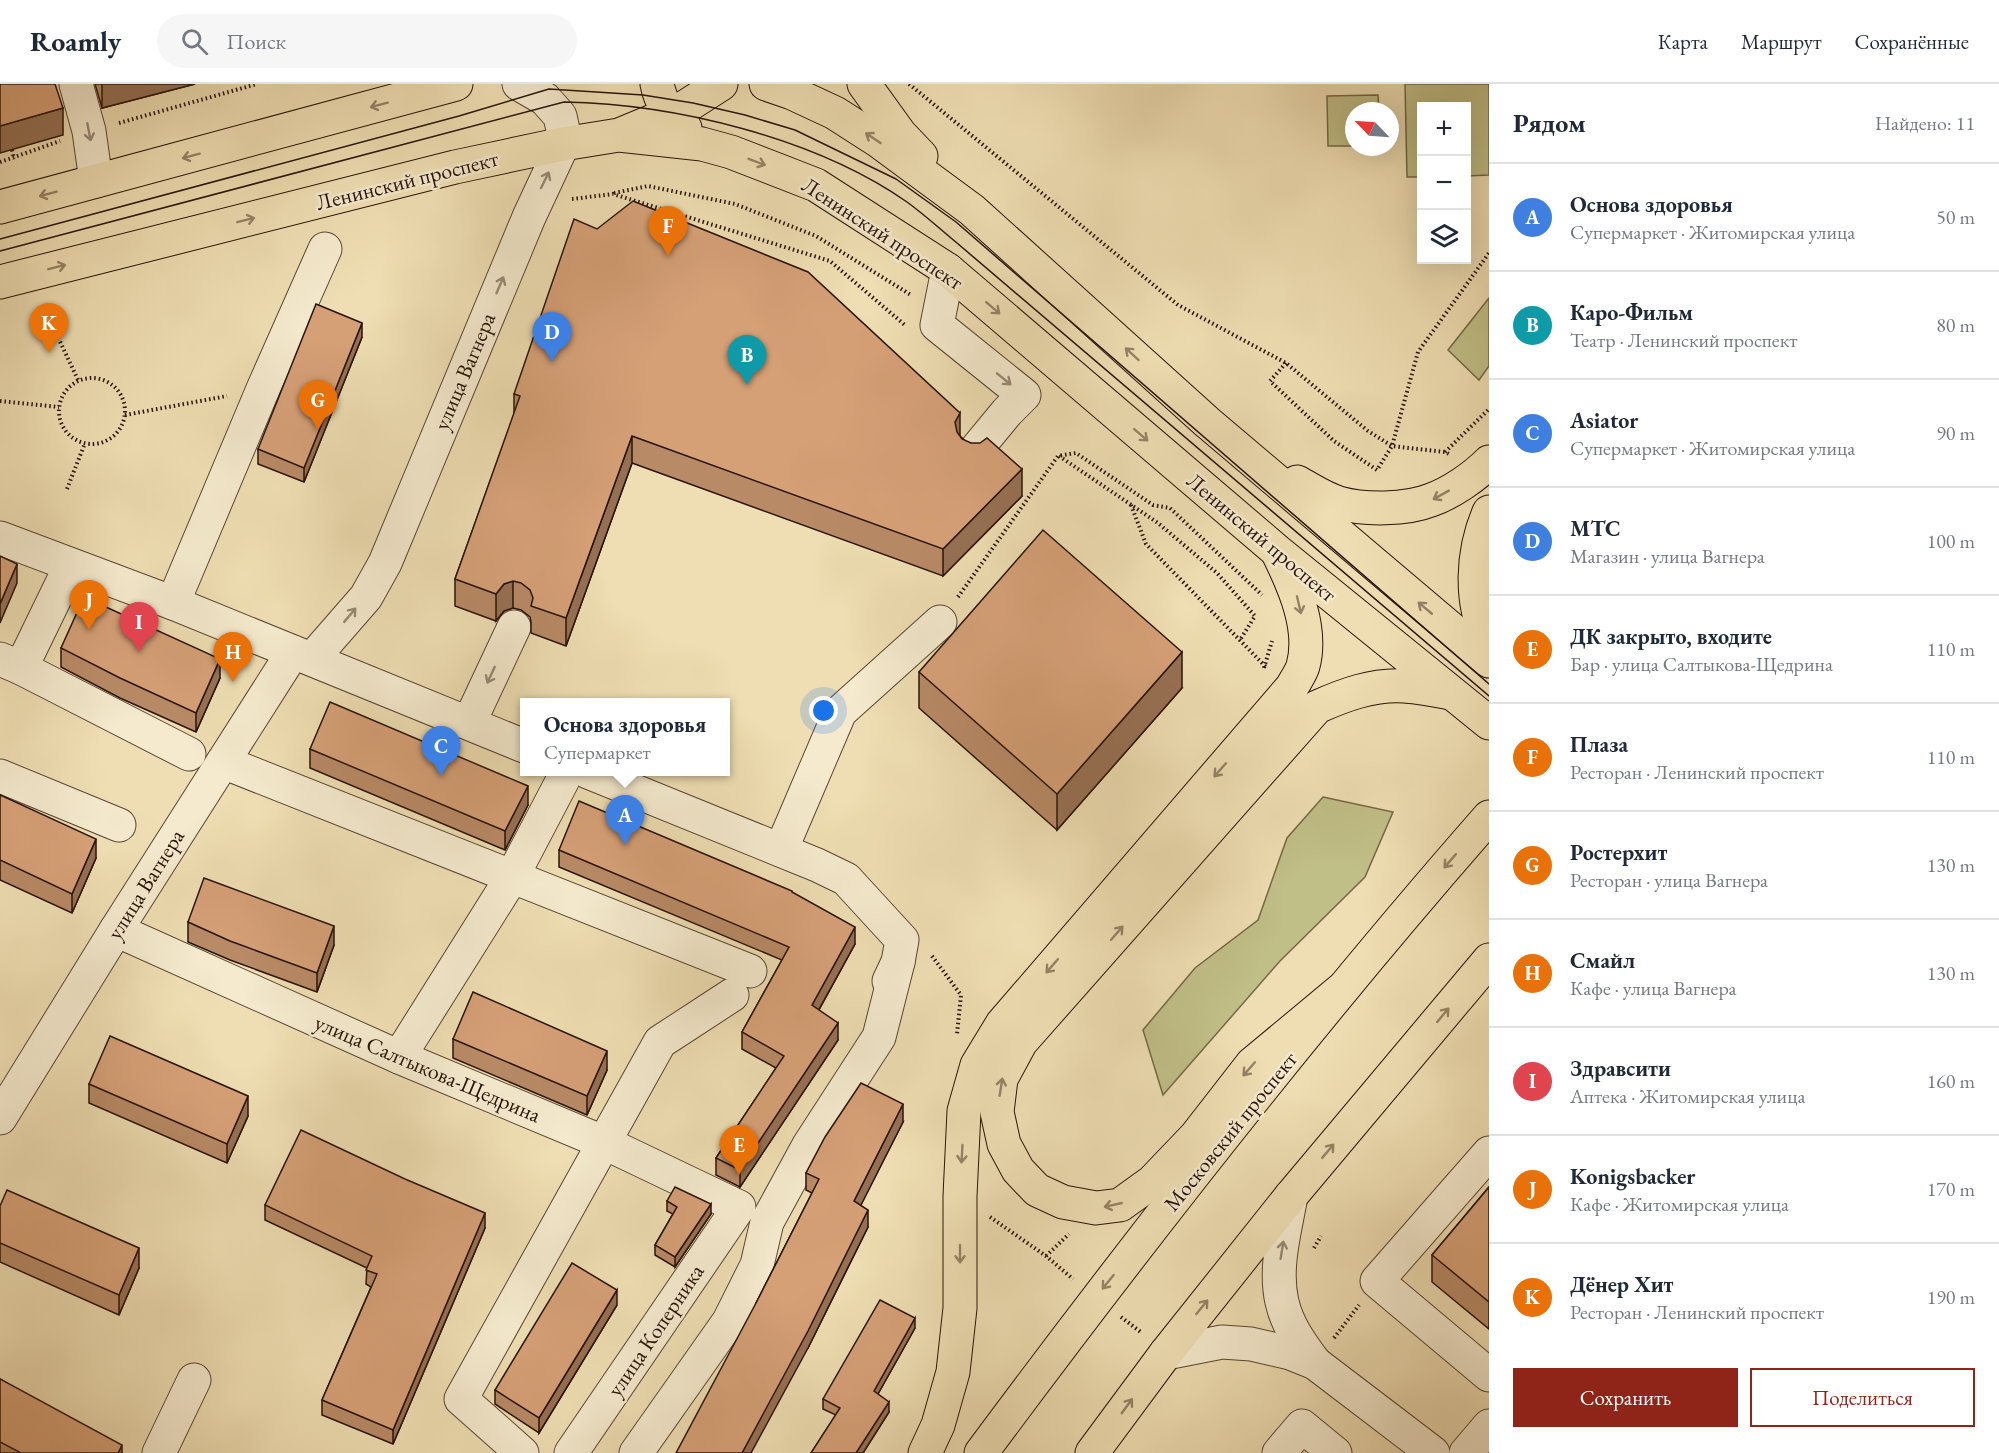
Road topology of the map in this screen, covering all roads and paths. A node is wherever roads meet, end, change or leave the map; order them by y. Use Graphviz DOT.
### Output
graph roads {
  1 [pos="76,84"];
  2 [pos="256,84"];
  3 [pos="456,84"];
  4 [pos="519,84"];
  5 [pos="657,84"];
  6 [pos="721,84"];
  7 [pos="766,84"];
  8 [pos="864,84"];
  9 [pos="909,84"];
  10 [pos="671,114"];
  11 [pos="89,131"];
  12 [pos="619,135"];
  13 [pos="563,144"];
  14 [pos="702,144"];
  15 [pos="12,150"];
  16 [pos="14,159"];
  17 [pos="0,162"];
  18 [pos="96,181"];
  19 [pos="541,190"];
  20 [pos="613,194"];
  21 [pos="0,207"];
  22 [pos="972,210"];
  23 [pos="325,249"];
  24 [pos="1489,253"];
  25 [pos="948,270"];
  26 [pos="0,282"];
  27 [pos="915,297"];
  28 [pos="43,305"];
  29 [pos="913,332"];
  30 [pos="1286,363"];
  31 [pos="78,380"];
  32 [pos="263,389"];
  33 [pos="0,402"];
  34 [pos="58,407"];
  35 [pos="1489,409"];
  36 [pos="125,415"];
  37 [pos="85,443"];
  38 [pos="1392,446"];
  39 [pos="974,452"];
  40 [pos="1058,456"];
  41 [pos="1250,458"];
  42 [pos="1489,462"];
  43 [pos="67,489"];
  44 [pos="1131,505"];
  45 [pos="1489,512"];
  46 [pos="0,538"];
  47 [pos="1277,551"];
  48 [pos="71,565"];
  49 [pos="1268,602"];
  50 [pos="173,603"];
  51 [pos="940,622"];
  52 [pos="514,627"];
  53 [pos="1273,639"];
  54 [pos="1489,641"];
  55 [pos="303,656"];
  56 [pos="1489,661"];
  57 [pos="11,663"];
  58 [pos="1266,666"];
  59 [pos="1451,693"];
  60 [pos="1484,718"];
  61 [pos="469,723"];
  62 [pos="520,744"];
  63 [pos="189,754"];
  64 [pos="223,762"];
  65 [pos="0,776"];
  66 [pos="564,776"];
  67 [pos="600,776"];
  68 [pos="1489,817"];
  69 [pos="119,825"];
  70 [pos="781,850"];
  71 [pos="512,877"];
  72 [pos="116,930"];
  73 [pos="1489,960"];
  74 [pos="898,962"];
  75 [pos="1341,990"];
  76 [pos="961,995"];
  77 [pos="870,1017"];
  78 [pos="957,1035"];
  79 [pos="399,1057"];
  80 [pos="0,1118"];
  81 [pos="605,1143"];
  82 [pos="1489,1153"];
  83 [pos="960,1196"];
  84 [pos="1291,1196"];
  85 [pos="739,1208"];
  86 [pos="1377,1281"];
  87 [pos="1096,1298"];
  88 [pos="1166,1353"];
  89 [pos="1315,1363"];
  90 [pos="1489,1375"];
  91 [pos="194,1380"];
  92 [pos="1489,1426"];
  93 [pos="159,1453"];
  94 [pos="522,1453"];
  95 [pos="571,1453"];
  96 [pos="636,1453"];
  97 [pos="925,1453"];
  98 [pos="981,1453"];
  99 [pos="1092,1453"];
  100 [pos="1279,1453"];
  101 [pos="1335,1453"];
  102 [pos="1433,1453"];
  103 [pos="1466,1453"];
  1 -- 11 [label="street"];
  2 -- 11 [label="path"];
  3 -- 18 [label="main road, one-way"];
  4 -- 13 [label="street"];
  5 -- 10 [label="main road"];
  6 -- 10 [label="main road"];
  22 -- 7 [label="main road, one-way"];
  8 -- 22 [label="main road"];
  9 -- 30 [label="path"];
  10 -- 12 [label="main road"];
  10 -- 14 [label="main road"];
  11 -- 16 [label="path"];
  11 -- 18 [label="street, one-way"];
  12 -- 13 [label="main road, Ленинский проспект"];
  12 -- 14 [label="main road, Ленинский проспект"];
  19 -- 13 [label="street, улица Вагнера, one-way"];
  26 -- 13 [label="main road, Ленинский проспект, one-way"];
  14 -- 25 [label="main road, Ленинский проспект, one-way"];
  15 -- 16 [label="path"];
  16 -- 17 [label="path"];
  18 -- 21 [label="main road, one-way"];
  19 -- 20 [label="path"];
  55 -- 19 [label="street, улица Вагнера, one-way"];
  20 -- 27 [label="path"];
  20 -- 29 [label="path"];
  41 -- 22 [label="main road, one-way"];
  23 -- 32 [label="street"];
  24 -- 38 [label="path"];
  25 -- 39 [label="street, one-way"];
  25 -- 47 [label="main road, Ленинский проспект, one-way"];
  28 -- 31 [label="path"];
  30 -- 38 [label="path"];
  30 -- 38 [label="path"];
  31 -- 34 [label="path"];
  31 -- 36 [label="path"];
  32 -- 36 [label="path"];
  32 -- 50 [label="street"];
  33 -- 34 [label="path"];
  34 -- 37 [label="path"];
  35 -- 38 [label="path"];
  36 -- 37 [label="path"];
  37 -- 43 [label="path"];
  40 -- 44 [label="path"];
  40 -- 49 [label="path"];
  40 -- 51 [label="path"];
  42 -- 41 [label="main road, one-way"];
  56 -- 41 [label="main road, one-way"];
  44 -- 44 [label="path"];
  45 -- 54 [label="main road"];
  46 -- 48 [label="street"];
  47 -- 59 [label="main road, Ленинский проспект"];
  47 -- 83 [label="main road, one-way"];
  48 -- 50 [label="street"];
  48 -- 57 [label="street"];
  50 -- 55 [label="street"];
  51 -- 70 [label="street"];
  52 -- 61 [label="street, one-way"];
  53 -- 58 [label="path"];
  55 -- 61 [label="street"];
  55 -- 64 [label="street, улица Вагнера"];
  57 -- 63 [label="street"];
  59 -- 60 [label="main road, Ленинский проспект"];
  75 -- 59 [label="main road, one-way"];
  61 -- 62 [label="street"];
  64 -- 71 [label="street"];
  64 -- 72 [label="street, улица Вагнера"];
  65 -- 69 [label="street"];
  66 -- 71 [label="street"];
  67 -- 70 [label="street"];
  68 -- 75 [label="main road, Московский проспект, one-way"];
  70 -- 74 [label="street"];
  71 -- 79 [label="street"];
  71 -- 81 [label="street"];
  72 -- 79 [label="street, улица Салтыкова-Щедрина"];
  72 -- 80 [label="street, улица Вагнера"];
  84 -- 73 [label="main road, one-way"];
  74 -- 77 [label="street"];
  74 -- 96 [label="street"];
  75 -- 87 [label="main road, Московский проспект, one-way"];
  76 -- 78 [label="path"];
  79 -- 81 [label="street, улица Салтыкова-Щедрина"];
  81 -- 85 [label="street, улица Салтыкова-Щедрина"];
  81 -- 94 [label="street"];
  82 -- 86 [label="street"];
  83 -- 87 [label="path"];
  83 -- 97 [label="main road, one-way"];
  88 -- 84 [label="main road, one-way"];
  89 -- 84 [label="street, one-way"];
  85 -- 95 [label="street, улица Коперника"];
  86 -- 89 [label="path"];
  86 -- 90 [label="street"];
  87 -- 88 [label="path"];
  87 -- 98 [label="main road, Московский проспект"];
  88 -- 89 [label="street"];
  99 -- 88 [label="main road, one-way"];
  89 -- 102 [label="street"];
  91 -- 93 [label="street"];
  92 -- 103 [label="street"];
  100 -- 101 [label="street"];
}
